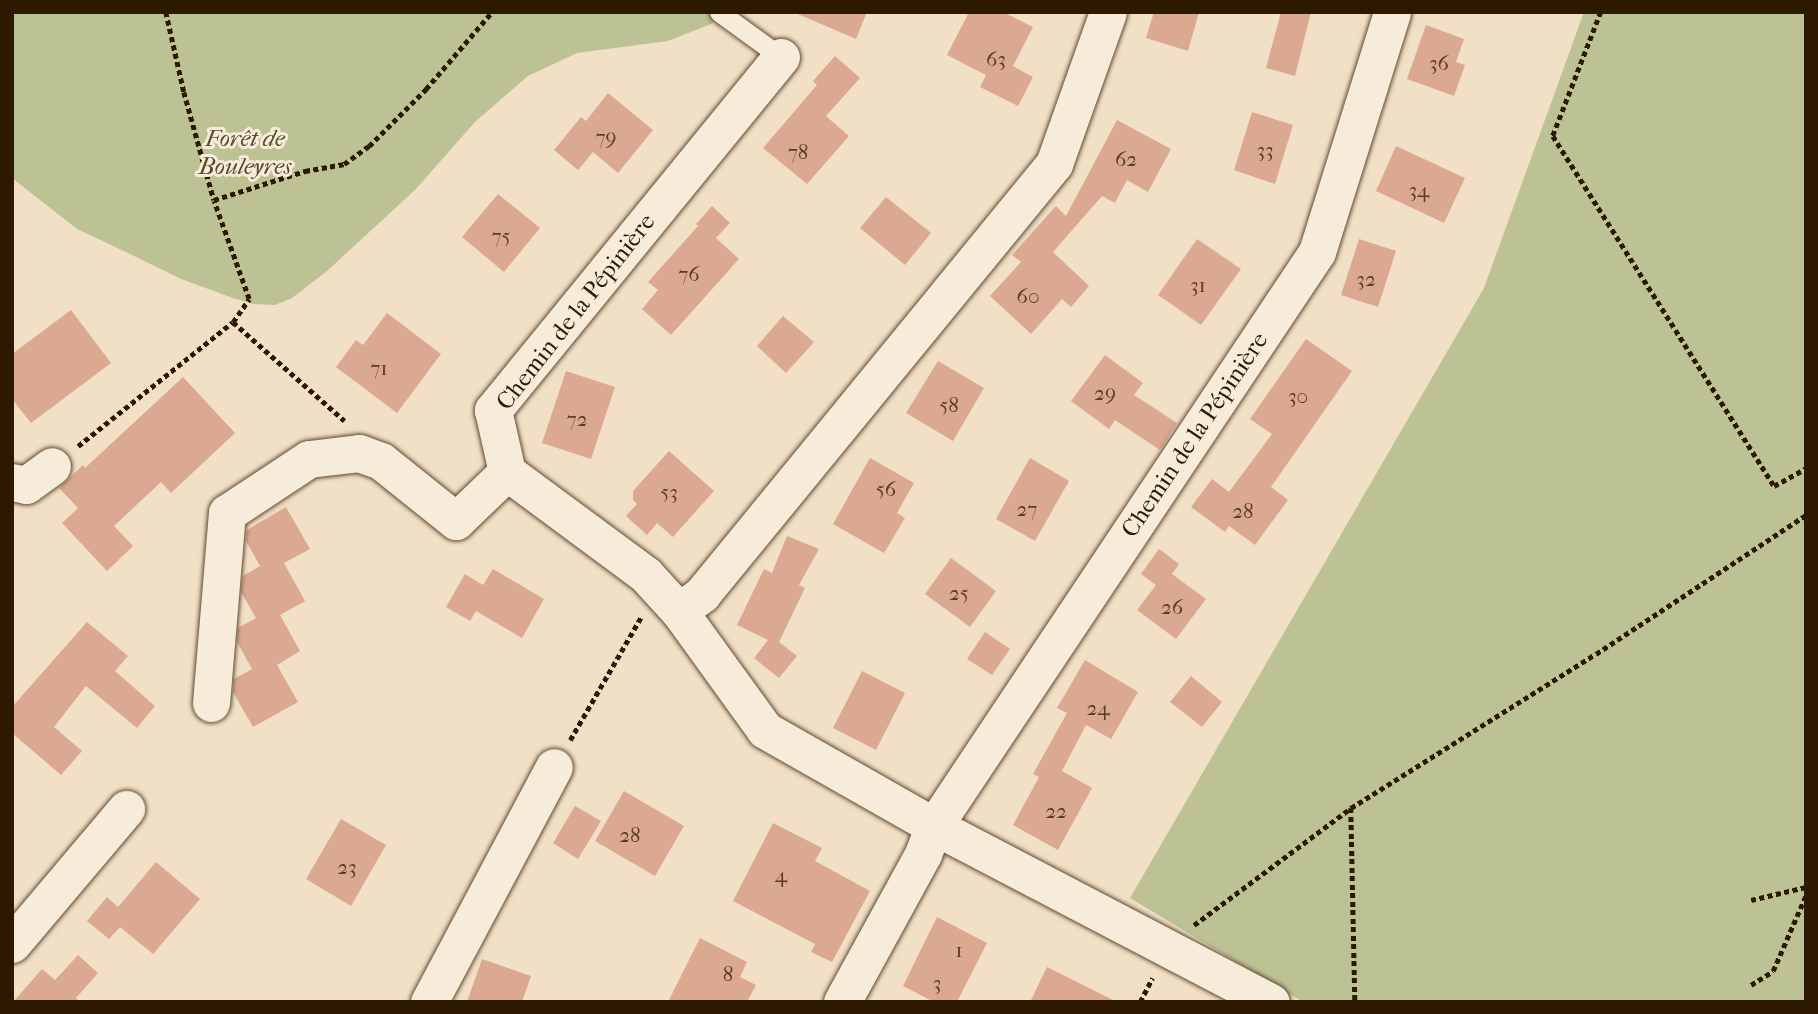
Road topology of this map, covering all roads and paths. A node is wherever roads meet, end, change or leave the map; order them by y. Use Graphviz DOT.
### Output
graph roads {
  1 [pos="166,12"];
  2 [pos="492,12"];
  3 [pos="719,12"];
  4 [pos="1108,12"];
  5 [pos="1392,12"];
  6 [pos="1601,12"];
  7 [pos="782,57"];
  8 [pos="214,200"];
  9 [pos="233,321"];
  10 [pos="359,453"];
  11 [pos="52,466"];
  12 [pos="1806,468"];
  13 [pos="507,472"];
  14 [pos="12,482"];
  15 [pos="1806,515"];
  16 [pos="679,611"];
  17 [pos="643,613"];
  18 [pos="211,703"];
  19 [pos="554,767"];
  20 [pos="1351,808"];
  21 [pos="126,809"];
  22 [pos="934,826"];
  23 [pos="1806,887"];
  24 [pos="1806,895"];
  25 [pos="1751,900"];
  26 [pos="12,944"];
  27 [pos="1168,950"];
  28 [pos="1751,985"];
  29 [pos="429,1002"];
  30 [pos="842,1002"];
  31 [pos="1140,1002"];
  32 [pos="1271,1002"];
  33 [pos="1355,1002"];
  1 -- 8 [label="path"];
  2 -- 8 [label="path"];
  3 -- 7 [label="lane"];
  4 -- 16 [label="street"];
  5 -- 22 [label="street, Chemin de la Pépinière"];
  6 -- 12 [label="path"];
  7 -- 13 [label="street, Chemin de la Pépinière"];
  8 -- 9 [label="path"];
  9 -- 10 [label="path"];
  9 -- 11 [label="path"];
  10 -- 13 [label="street"];
  10 -- 18 [label="street"];
  11 -- 14 [label="street"];
  13 -- 16 [label="street"];
  15 -- 20 [label="path"];
  16 -- 22 [label="street"];
  17 -- 19 [label="path"];
  19 -- 29 [label="street"];
  20 -- 27 [label="path"];
  20 -- 33 [label="path"];
  21 -- 26 [label="street"];
  22 -- 27 [label="street"];
  22 -- 30 [label="street, Chemin de la Pépinière"];
  23 -- 25 [label="path"];
  24 -- 28 [label="path"];
  27 -- 31 [label="path"];
  27 -- 32 [label="street"];
}
